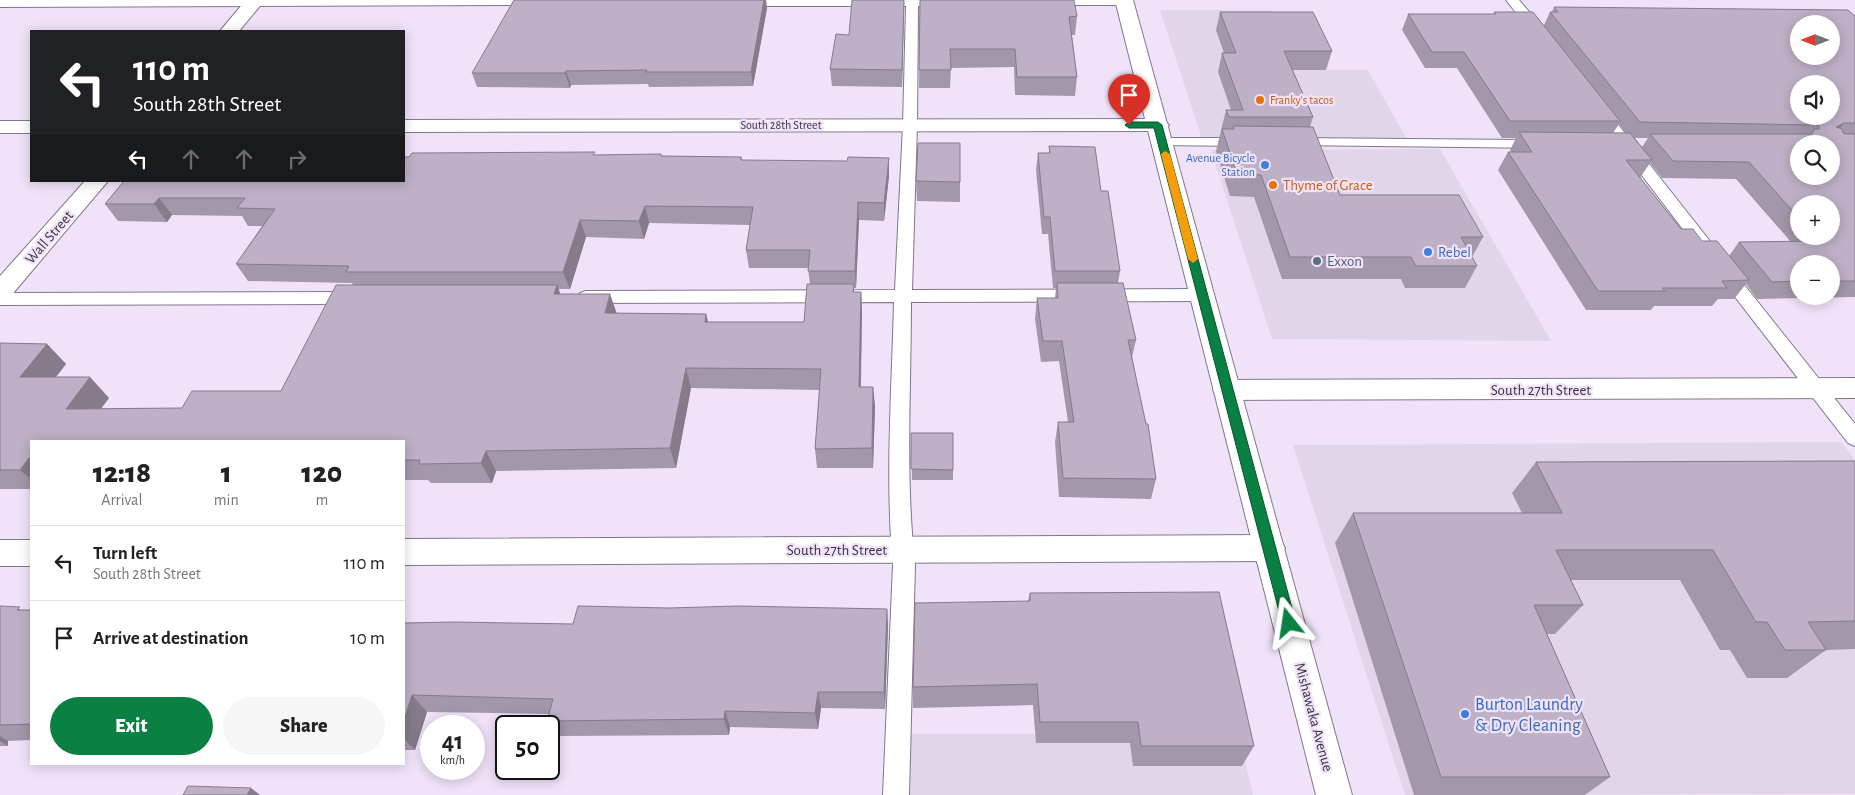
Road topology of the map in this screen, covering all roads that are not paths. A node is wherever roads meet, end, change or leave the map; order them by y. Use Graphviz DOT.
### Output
graph roads {
  1 [pos="1124,0"];
  2 [pos="1512,0"];
  3 [pos="255,1"];
  4 [pos="549,1"];
  5 [pos="912,1"];
  6 [pos="1039,1"];
  7 [pos="725,2"];
  8 [pos="961,2"];
  9 [pos="0,3"];
  10 [pos="230,30"];
  11 [pos="1548,46"];
  12 [pos="1591,99"];
  13 [pos="910,125"];
  14 [pos="405,126"];
  15 [pos="0,127"];
  16 [pos="30,127"];
  17 [pos="1160,133"];
  18 [pos="1259,142"];
  19 [pos="1278,142"];
  20 [pos="1554,144"];
  21 [pos="1609,144"];
  22 [pos="1627,145"];
  23 [pos="1646,145"];
  24 [pos="96,182"];
  25 [pos="0,292"];
  26 [pos="903,295"];
  27 [pos="1203,295"];
  28 [pos="566,297"];
  29 [pos="367,298"];
  30 [pos="0,299"];
  31 [pos="1815,388"];
  32 [pos="1855,388"];
  33 [pos="1227,390"];
  34 [pos="1855,438"];
  35 [pos="1269,548"];
  36 [pos="902,550"];
  37 [pos="405,552"];
  38 [pos="0,553"];
  39 [pos="30,553"];
  40 [pos="896,795"];
  41 [pos="1334,795"];
  1 -- 6 [label="lane"];
  1 -- 17 [label="street, Mishawaka Avenue"];
  2 -- 11 [label="lane"];
  3 -- 4 [label="lane"];
  3 -- 9 [label="lane"];
  3 -- 10 [label="street"];
  5 -- 7 [label="lane"];
  5 -- 8 [label="lane"];
  5 -- 13 [label="lane"];
  12 -- 22 [label="lane"];
  13 -- 14 [label="street, South 28th Street"];
  13 -- 17 [label="street, South 28th Street"];
  13 -- 26 [label="lane"];
  15 -- 16 [label="street"];
  17 -- 18 [label="lane"];
  17 -- 27 [label="street, Mishawaka Avenue"];
  19 -- 20 [label="lane"];
  21 -- 22 [label="lane"];
  22 -- 23 [label="lane"];
  22 -- 31 [label="lane"];
  24 -- 25 [label="street, Wall Street"];
  26 -- 27 [label="lane"];
  26 -- 28 [label="lane"];
  26 -- 36 [label="lane"];
  27 -- 33 [label="street, Mishawaka Avenue"];
  29 -- 30 [label="lane"];
  31 -- 32 [label="street, South 27th Street"];
  31 -- 33 [label="street, South 27th Street"];
  31 -- 34 [label="lane"];
  33 -- 35 [label="street, Mishawaka Avenue"];
  35 -- 36 [label="street, South 27th Street"];
  35 -- 41 [label="street, Mishawaka Avenue"];
  36 -- 37 [label="street, South 27th Street"];
  36 -- 40 [label="lane"];
  38 -- 39 [label="street"];
}
